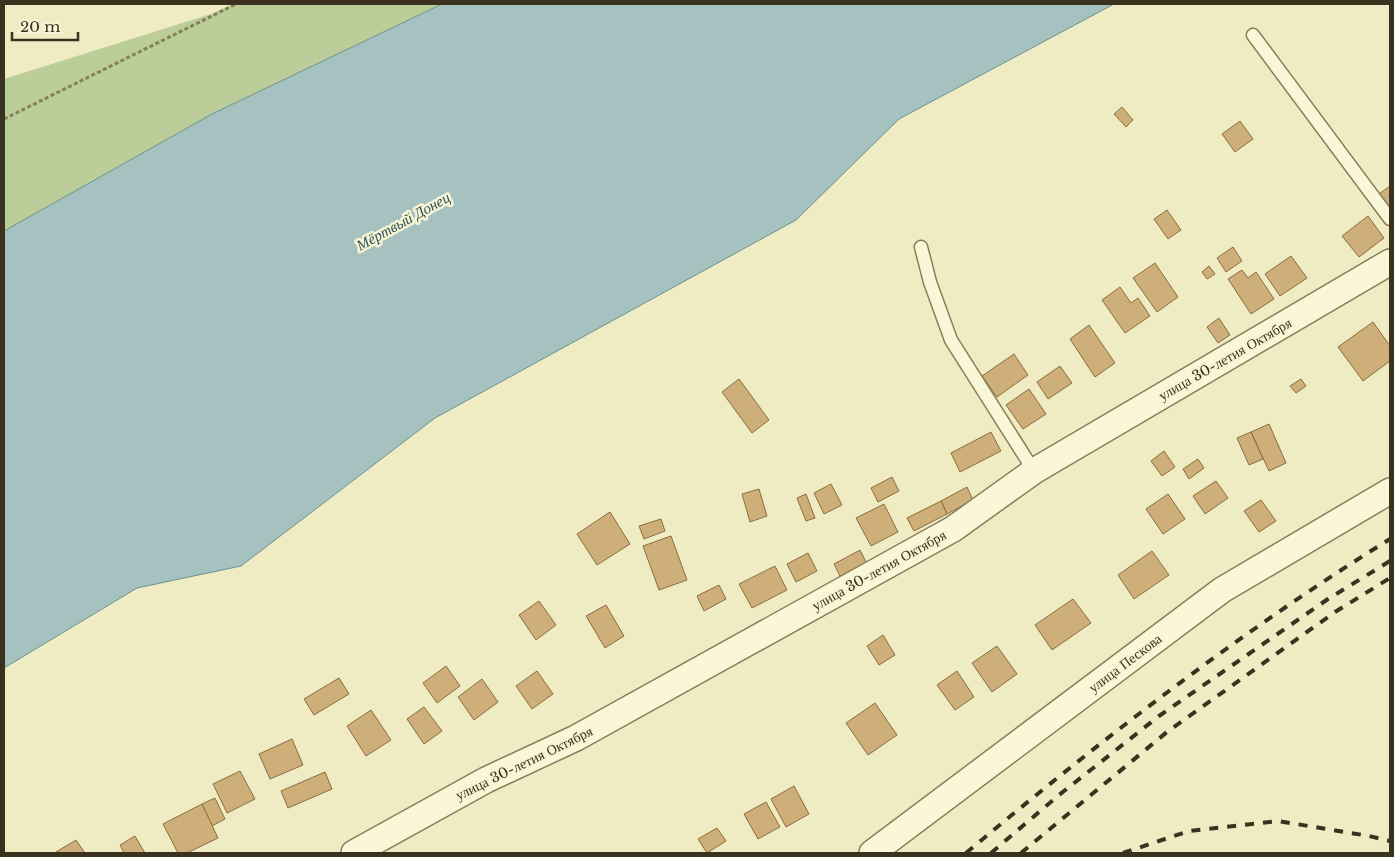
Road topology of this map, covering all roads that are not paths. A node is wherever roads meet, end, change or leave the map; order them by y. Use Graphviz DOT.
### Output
graph roads {
  1 [pos="1253,36"];
  2 [pos="1390,219"];
  3 [pos="922,247"];
  4 [pos="1390,262"];
  5 [pos="1034,471"];
  6 [pos="1390,491"];
  7 [pos="354,853"];
  8 [pos="872,853"];
  1 -- 2 [label="lane"];
  3 -- 5 [label="lane"];
  4 -- 5 [label="street, улица 30-летия Октября"];
  5 -- 7 [label="street, улица 30-летия Октября"];
  6 -- 8 [label="street, улица Пескова"];
}
